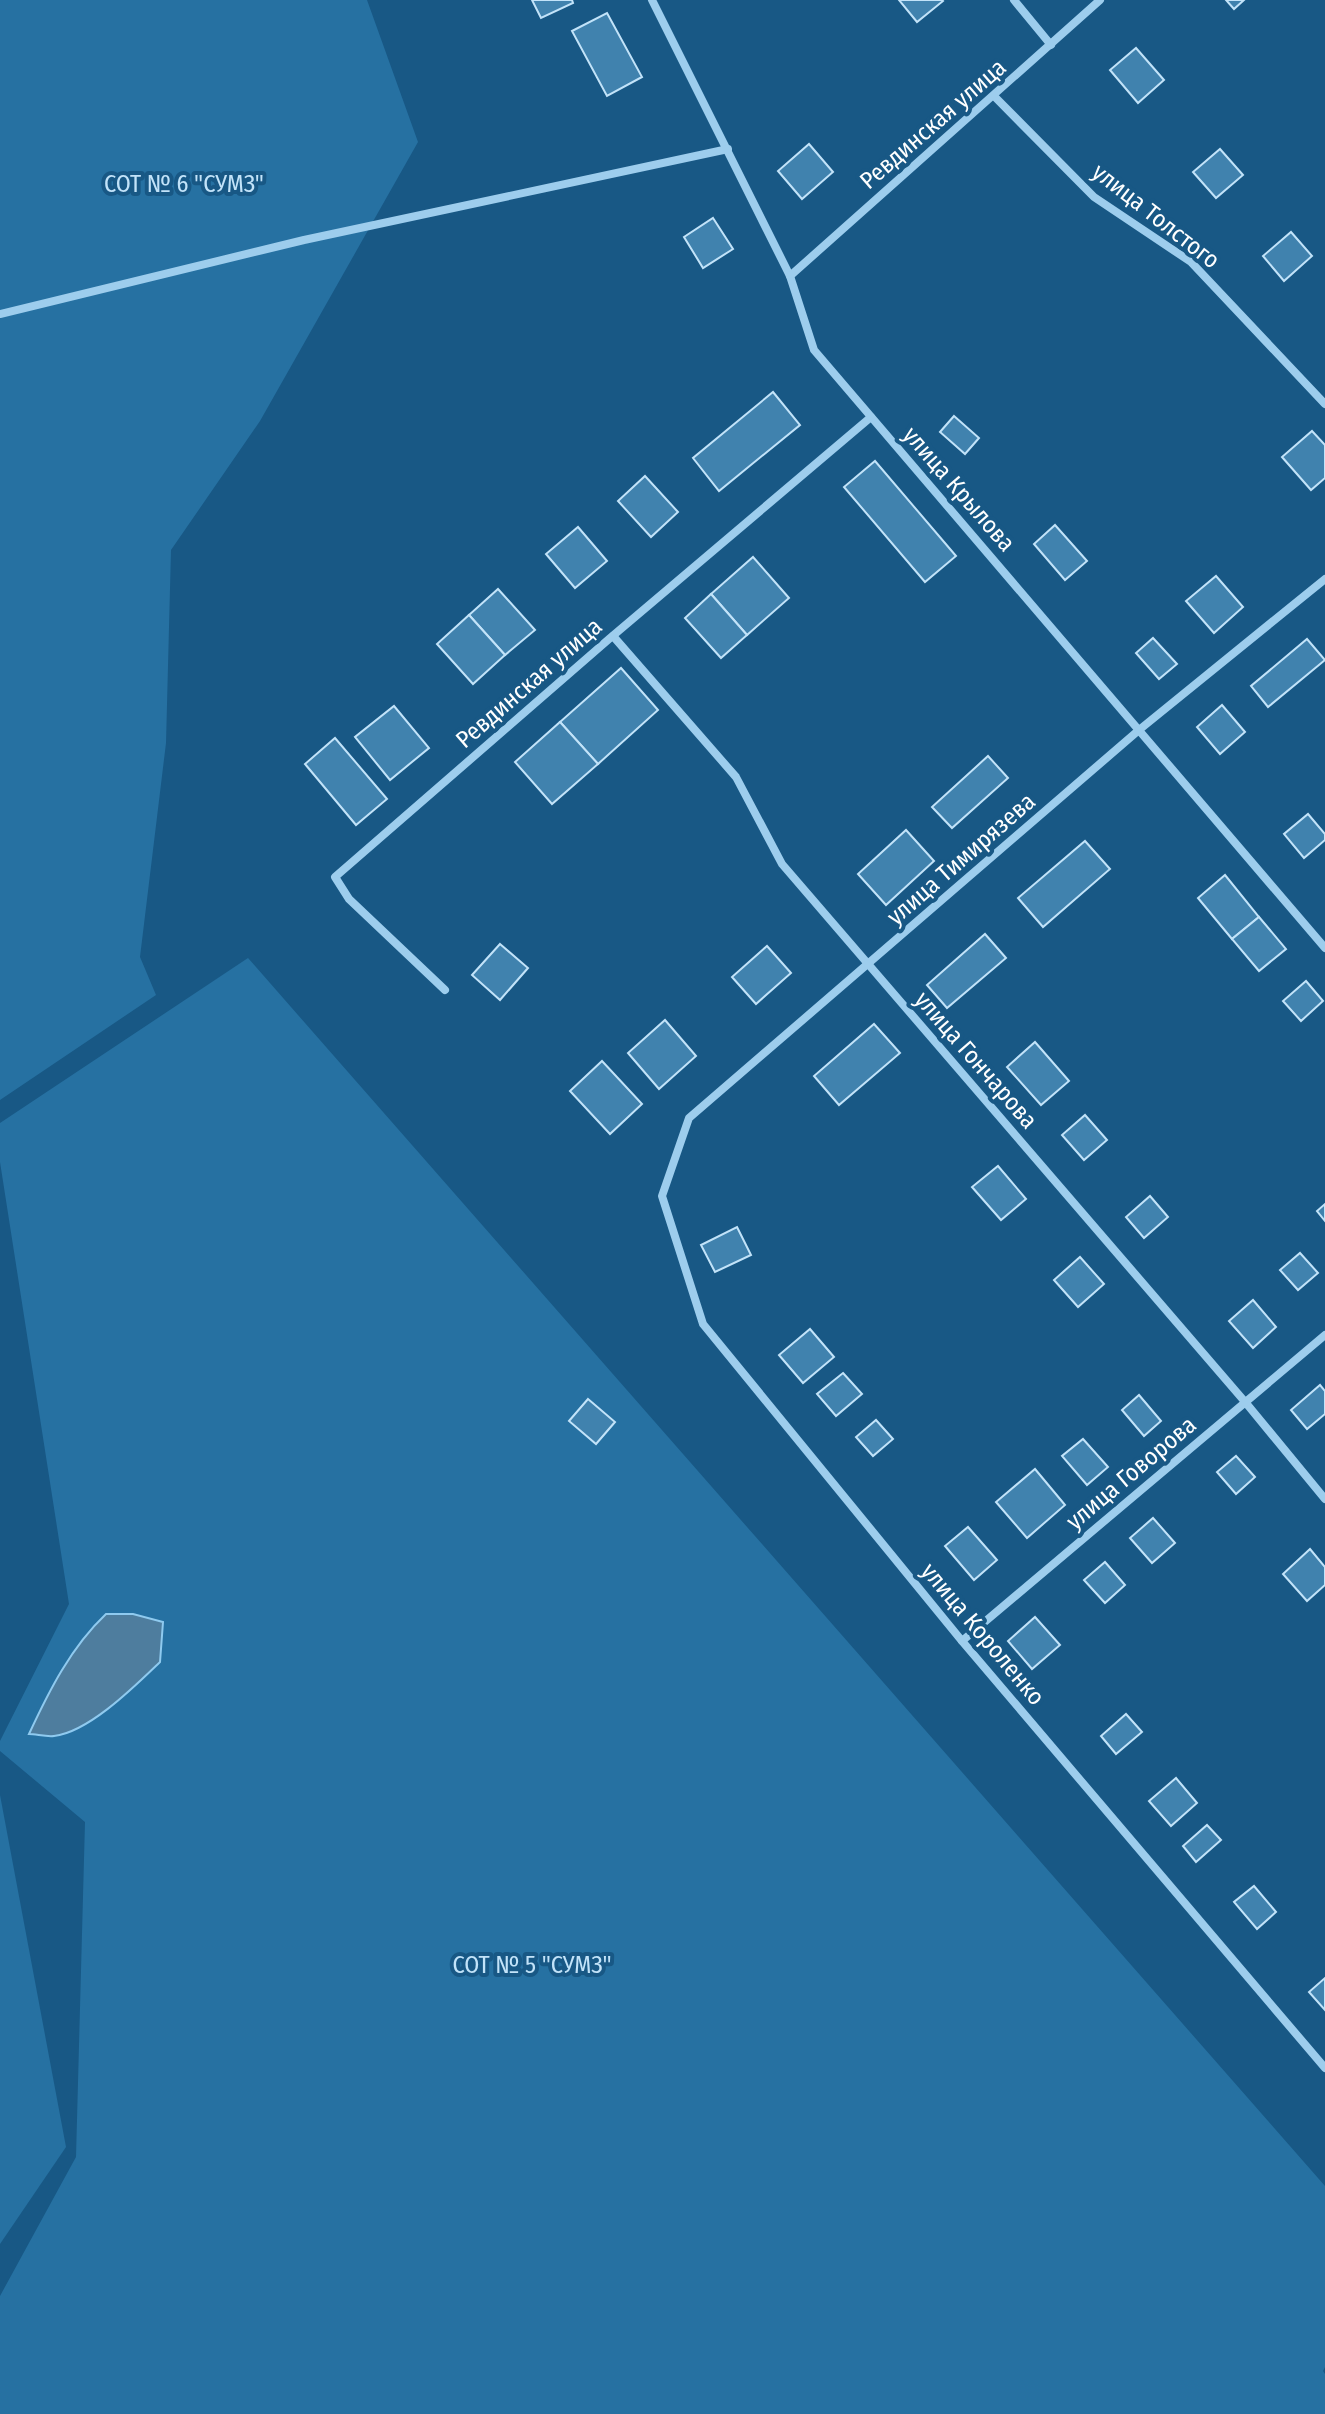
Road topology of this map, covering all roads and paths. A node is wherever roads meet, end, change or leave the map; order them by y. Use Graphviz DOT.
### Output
graph roads {
  1 [pos="652,0"];
  2 [pos="1014,0"];
  3 [pos="1100,0"];
  4 [pos="1051,45"];
  5 [pos="995,97"];
  6 [pos="728,149"];
  7 [pos="790,276"];
  8 [pos="0,314"];
  9 [pos="1325,404"];
  10 [pos="871,417"];
  11 [pos="1325,579"];
  12 [pos="613,636"];
  13 [pos="1139,730"];
  14 [pos="1325,948"];
  15 [pos="869,966"];
  16 [pos="445,990"];
  17 [pos="662,1196"];
  18 [pos="1325,1335"];
  19 [pos="1246,1403"];
  20 [pos="1325,1499"];
  21 [pos="962,1641"];
  22 [pos="1325,2068"];
  1 -- 6 [label="street, улица Крылова"];
  2 -- 4 [label="street"];
  3 -- 4 [label="street, Ревдинская улица"];
  4 -- 5 [label="street, Ревдинская улица"];
  5 -- 7 [label="street, Ревдинская улица"];
  5 -- 9 [label="street, улица Толстого"];
  6 -- 7 [label="street, улица Крылова"];
  6 -- 8 [label="street"];
  7 -- 10 [label="street, улица Крылова"];
  10 -- 12 [label="street, Ревдинская улица"];
  10 -- 13 [label="street, улица Крылова"];
  11 -- 13 [label="street, улица Тимирязева"];
  12 -- 15 [label="street, улица Гончарова"];
  12 -- 16 [label="street, Ревдинская улица"];
  13 -- 14 [label="street, улица Крылова"];
  13 -- 15 [label="street, улица Тимирязева"];
  15 -- 17 [label="street, улица Тимирязева"];
  15 -- 19 [label="street, улица Гончарова"];
  17 -- 21 [label="street, улица Короленко"];
  18 -- 19 [label="street, улица Говорова"];
  19 -- 20 [label="street, улица Гончарова"];
  19 -- 21 [label="street, улица Говорова"];
  21 -- 22 [label="street, улица Короленко"];
}
